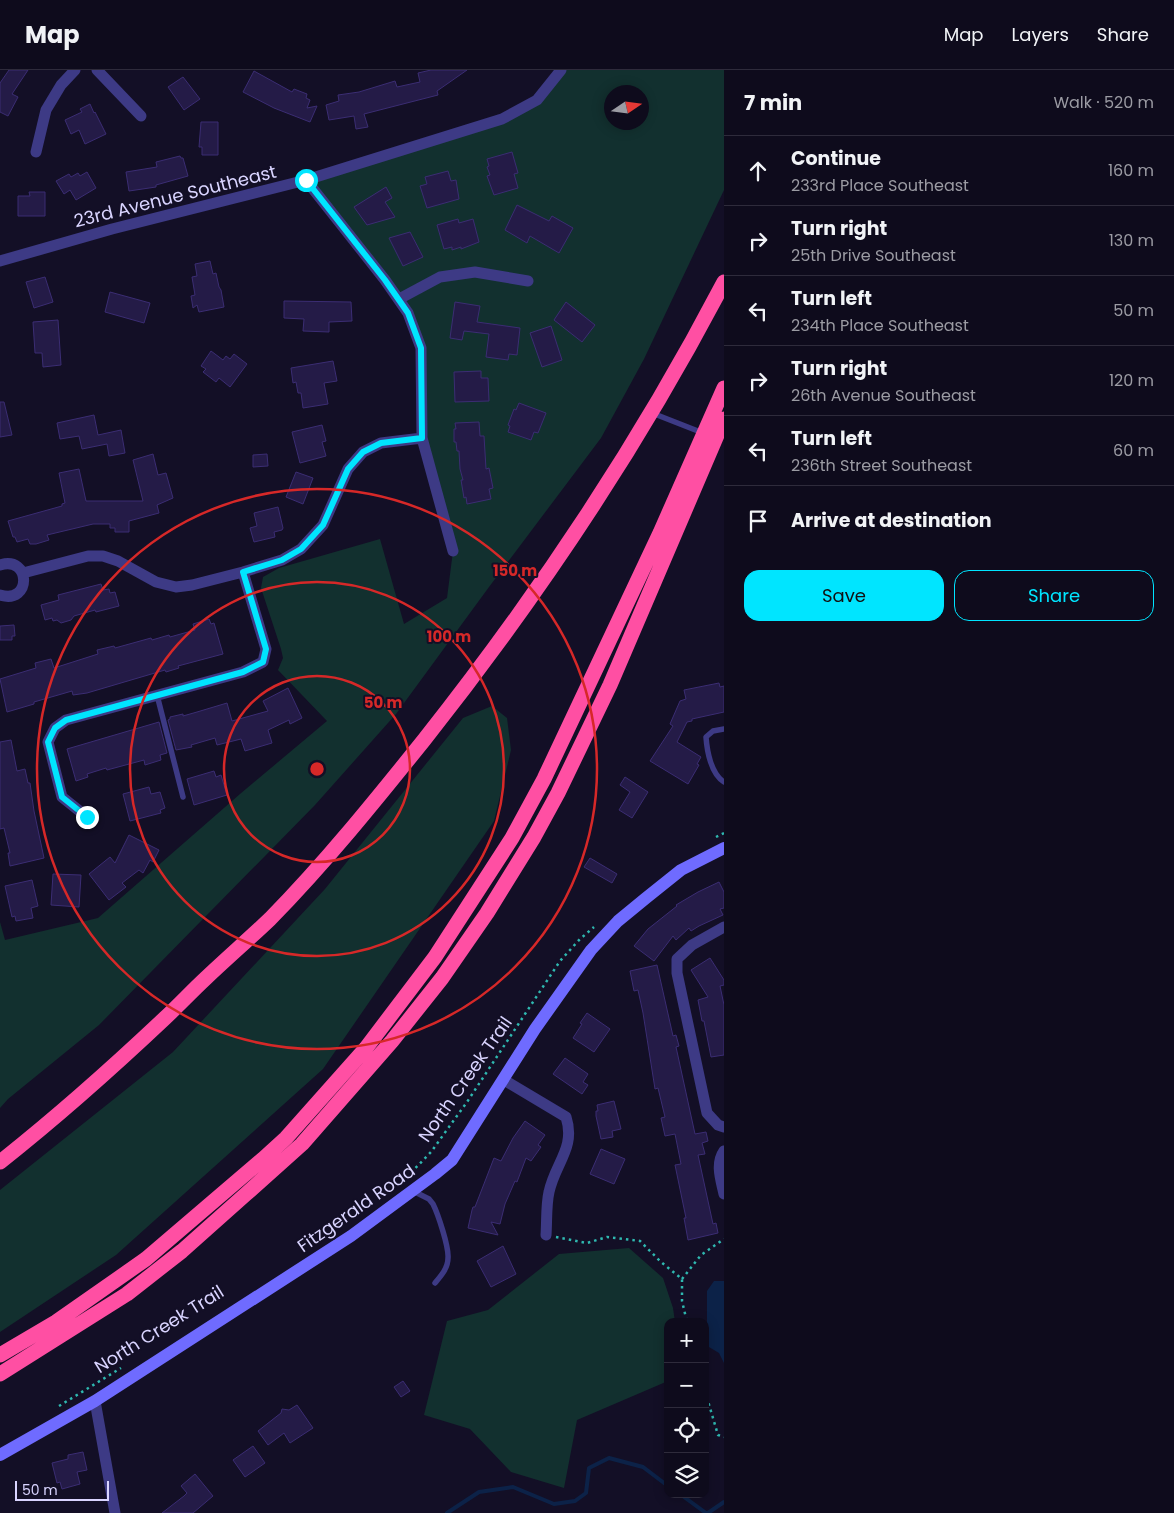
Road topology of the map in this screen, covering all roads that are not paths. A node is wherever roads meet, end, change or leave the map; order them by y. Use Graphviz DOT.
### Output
graph roads {
  1 [pos="75,70"];
  2 [pos="97,70"];
  3 [pos="561,70"];
  4 [pos="141,116"];
  5 [pos="36,152"];
  6 [pos="306,180"];
  7 [pos="0,261"];
  8 [pos="528,281"];
  9 [pos="724,282"];
  10 [pos="399,298"];
  11 [pos="724,388"];
  12 [pos="652,413"];
  13 [pos="724,419"];
  14 [pos="703,433"];
  15 [pos="422,438"];
  16 [pos="453,551"];
  17 [pos="0,565"];
  18 [pos="243,572"];
  19 [pos="23,573"];
  20 [pos="0,595"];
  21 [pos="157,695"];
  22 [pos="724,729"];
  23 [pos="724,782"];
  24 [pos="183,797"];
  25 [pos="87,817"];
  26 [pos="724,848"];
  27 [pos="724,927"];
  28 [pos="204,979"];
  29 [pos="504,1080"];
  30 [pos="724,1127"];
  31 [pos="724,1151"];
  32 [pos="0,1162"];
  33 [pos="0,1175"];
  34 [pos="412,1191"];
  35 [pos="724,1194"];
  36 [pos="546,1235"];
  37 [pos="435,1283"];
  38 [pos="5,1353"];
  39 [pos="1,1374"];
  40 [pos="95,1401"];
  41 [pos="0,1455"];
  42 [pos="115,1513"];
  1 -- 5 [label="street"];
  2 -- 4 [label="street"];
  3 -- 6 [label="street, 23rd Avenue Southeast"];
  6 -- 7 [label="street, 23rd Avenue Southeast"];
  6 -- 10 [label="street"];
  8 -- 10 [label="street"];
  9 -- 12 [label="highway"];
  10 -- 15 [label="street"];
  11 -- 14 [label="highway"];
  12 -- 14 [label="lane"];
  12 -- 28 [label="highway"];
  13 -- 39 [label="highway"];
  14 -- 38 [label="highway"];
  15 -- 16 [label="street"];
  15 -- 18 [label="street"];
  17 -- 19 [label="street"];
  18 -- 19 [label="street"];
  18 -- 21 [label="street"];
  19 -- 20 [label="street"];
  21 -- 24 [label="lane"];
  21 -- 25 [label="street"];
  22 -- 23 [label="lane"];
  26 -- 29 [label="street, Fitzgerald Road"];
  27 -- 30 [label="street"];
  28 -- 32 [label="highway"];
  28 -- 33 [label="highway"];
  29 -- 34 [label="street, Fitzgerald Road"];
  29 -- 36 [label="street"];
  31 -- 35 [label="street"];
  34 -- 37 [label="lane"];
  34 -- 40 [label="street, Fitzgerald Road"];
  38 -- 39 [label="highway"];
  40 -- 41 [label="street, Fitzgerald Road"];
  40 -- 42 [label="street"];
}
